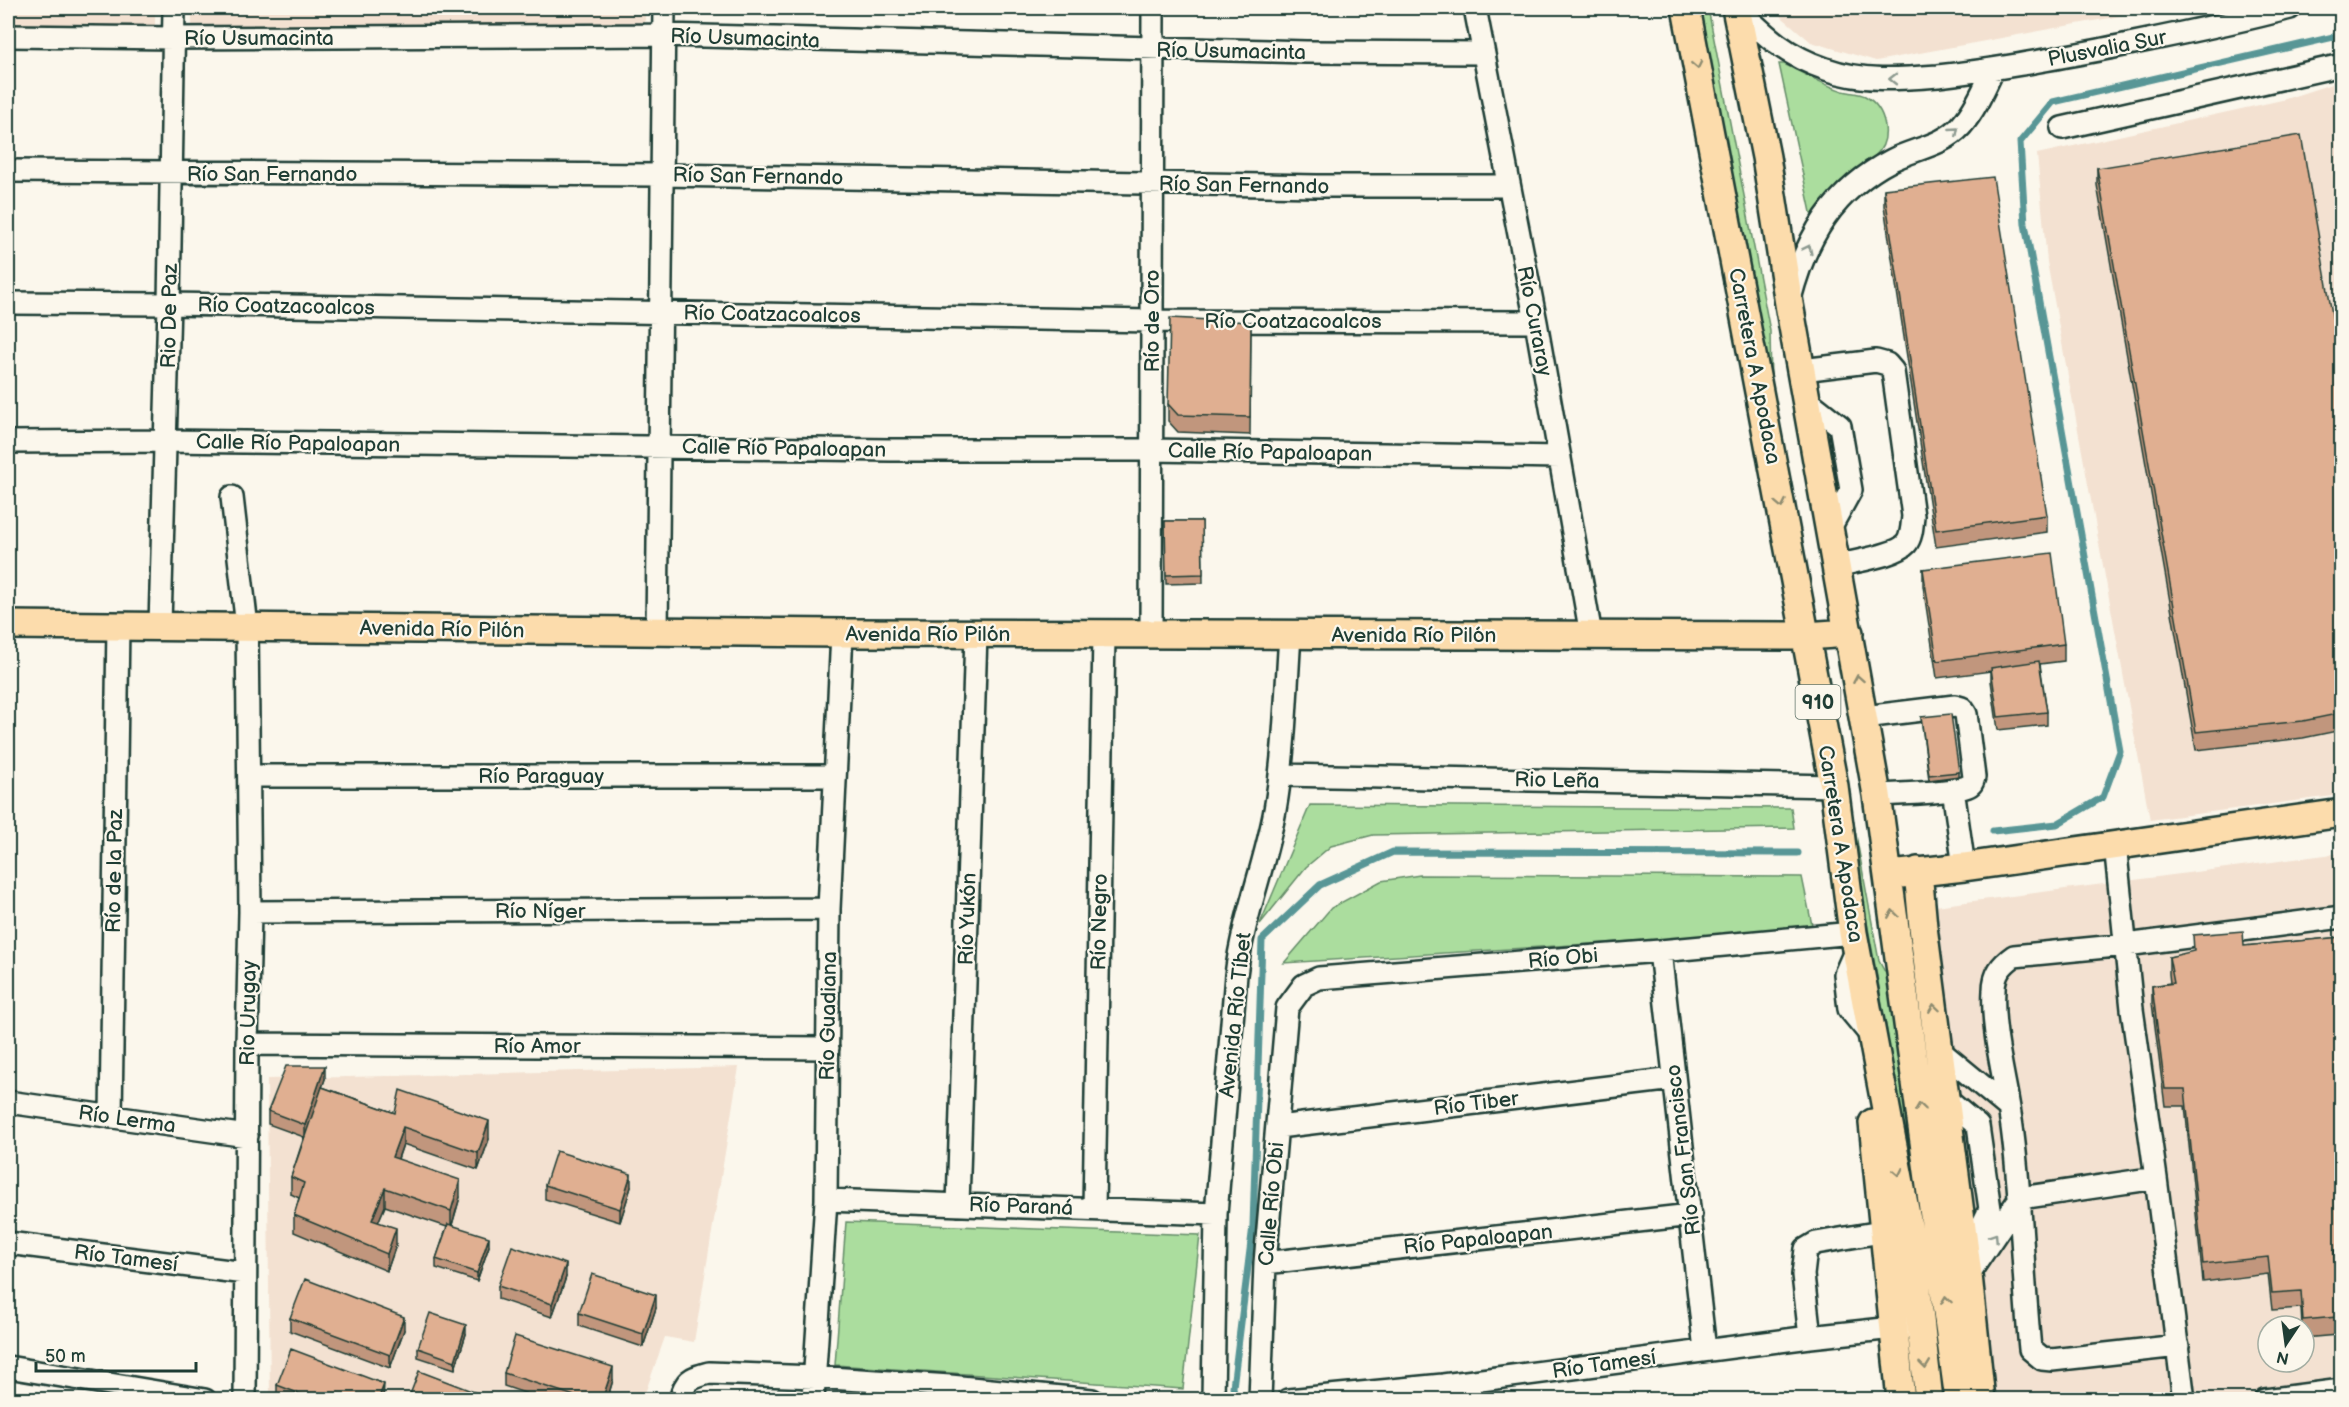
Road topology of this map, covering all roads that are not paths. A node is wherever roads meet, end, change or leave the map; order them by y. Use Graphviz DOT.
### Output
graph roads {
  1 [pos="174,8"];
  2 [pos="664,8"];
  3 [pos="1153,8"];
  4 [pos="1475,8"];
  5 [pos="1686,8"];
  6 [pos="1737,8"];
  7 [pos="2290,8"];
  8 [pos="664,35"];
  9 [pos="8,36"];
  10 [pos="173,39"];
  11 [pos="1152,49"];
  12 [pos="1482,52"];
  13 [pos="2342,65"];
  14 [pos="1993,70"];
  15 [pos="2062,128"];
  16 [pos="8,171"];
  17 [pos="170,173"];
  18 [pos="662,175"];
  19 [pos="1152,184"];
  20 [pos="1508,186"];
  21 [pos="8,303"];
  22 [pos="169,304"];
  23 [pos="1789,304"];
  24 [pos="660,312"];
  25 [pos="1153,321"];
  26 [pos="1536,322"];
  27 [pos="1802,370"];
  28 [pos="166,441"];
  29 [pos="8,442"];
  30 [pos="659,447"];
  31 [pos="1152,450"];
  32 [pos="1560,457"];
  33 [pos="232,497"];
  34 [pos="1837,566"];
  35 [pos="8,624"];
  36 [pos="118,625"];
  37 [pos="160,625"];
  38 [pos="248,627"];
  39 [pos="657,632"];
  40 [pos="842,633"];
  41 [pos="1849,633"];
  42 [pos="976,634"];
  43 [pos="1104,635"];
  44 [pos="1151,635"];
  45 [pos="1591,635"];
  46 [pos="1290,636"];
  47 [pos="1806,636"];
  48 [pos="1864,717"];
  49 [pos="1281,774"];
  50 [pos="249,776"];
  51 [pos="834,776"];
  52 [pos="1833,786"];
  53 [pos="1953,789"];
  54 [pos="1877,795"];
  55 [pos="2342,813"];
  56 [pos="2115,844"];
  57 [pos="1964,867"];
  58 [pos="1918,871"];
  59 [pos="1887,877"];
  60 [pos="830,909"];
  61 [pos="250,912"];
  62 [pos="2342,917"];
  63 [pos="1855,941"];
  64 [pos="2126,945"];
  65 [pos="1660,951"];
  66 [pos="1287,1008"];
  67 [pos="247,1044"];
  68 [pos="828,1048"];
  69 [pos="1940,1052"];
  70 [pos="1674,1079"];
  71 [pos="8,1101"];
  72 [pos="2008,1107"];
  73 [pos="111,1117"];
  74 [pos="1278,1127"];
  75 [pos="247,1136"];
  76 [pos="2156,1178"];
  77 [pos="2020,1198"];
  78 [pos="826,1200"];
  79 [pos="957,1204"];
  80 [pos="1094,1209"];
  81 [pos="1216,1214"];
  82 [pos="1691,1215"];
  83 [pos="1896,1229"];
  84 [pos="8,1243"];
  85 [pos="1265,1263"];
  86 [pos="1967,1267"];
  87 [pos="244,1273"];
  88 [pos="1921,1325"];
  89 [pos="1893,1328"];
  90 [pos="1810,1336"];
  91 [pos="2178,1347"];
  92 [pos="1705,1350"];
  93 [pos="8,1367"];
  94 [pos="814,1377"];
  95 [pos="1980,1387"];
  96 [pos="2342,1390"];
  97 [pos="1444,1392"];
  98 [pos="950,1393"];
  99 [pos="1084,1399"];
  100 [pos="205,1400"];
  101 [pos="245,1400"];
  102 [pos="680,1400"];
  103 [pos="813,1400"];
  104 [pos="1092,1400"];
  105 [pos="1213,1400"];
  106 [pos="1260,1400"];
  107 [pos="1288,1400"];
  108 [pos="1900,1400"];
  109 [pos="1929,1400"];
  110 [pos="1959,1400"];
  111 [pos="1992,1400"];
  112 [pos="2184,1400"];
  113 [pos="2265,1400"];
  1 -- 10 [label="street, Rio De Paz"];
  2 -- 8 [label="street"];
  3 -- 11 [label="street, Río de Oro"];
  4 -- 12 [label="street, Río Curaray"];
  5 -- 47 [label="main road, Carretera A Apodaca / 910, one-way"];
  14 -- 6 [label="street, Plusvalia Sur, one-way"];
  6 -- 23 [label="main road, Carretera A Apodaca / 910"];
  7 -- 14 [label="street, Plusvalia Sur"];
  8 -- 10 [label="street, Río Usumacinta"];
  8 -- 11 [label="street, Río Usumacinta"];
  8 -- 18 [label="street"];
  9 -- 10 [label="street, Río Usumacinta"];
  10 -- 17 [label="street, Rio De Paz"];
  11 -- 12 [label="street, Río Usumacinta"];
  11 -- 19 [label="street, Río de Oro"];
  12 -- 20 [label="street, Río Curaray"];
  13 -- 15 [label="street"];
  23 -- 14 [label="street, one-way"];
  16 -- 17 [label="street, Río San Fernando"];
  17 -- 18 [label="street, Río San Fernando"];
  17 -- 22 [label="street, Rio De Paz"];
  18 -- 19 [label="street, Río San Fernando"];
  18 -- 24 [label="street"];
  19 -- 20 [label="street, Río San Fernando"];
  19 -- 25 [label="street, Río de Oro"];
  20 -- 26 [label="street, Río Curaray"];
  21 -- 22 [label="street, Río Coatzacoalcos"];
  22 -- 24 [label="street, Río Coatzacoalcos"];
  22 -- 28 [label="street, Rio De Paz"];
  23 -- 27 [label="main road, Carretera A Apodaca / 910"];
  24 -- 25 [label="street, Río Coatzacoalcos"];
  24 -- 30 [label="street"];
  25 -- 26 [label="street, Río Coatzacoalcos"];
  25 -- 31 [label="street, Río de Oro"];
  26 -- 32 [label="street, Río Curaray"];
  27 -- 34 [label="main road, Carretera A Apodaca / 910"];
  27 -- 34 [label="street"];
  28 -- 29 [label="street, Calle Río Papaloapan"];
  28 -- 30 [label="street, Calle Río Papaloapan"];
  28 -- 37 [label="street, Rio De Paz"];
  30 -- 31 [label="street, Calle Río Papaloapan"];
  30 -- 39 [label="street"];
  31 -- 32 [label="street, Calle Río Papaloapan"];
  31 -- 44 [label="street, Río de Oro"];
  32 -- 45 [label="street, Río Curaray"];
  33 -- 38 [label="street, Rio Urugay"];
  34 -- 41 [label="main road, Carretera A Apodaca / 910"];
  35 -- 36 [label="main road, Avenida Río Pilón"];
  36 -- 37 [label="main road, Avenida Río Pilón"];
  36 -- 73 [label="street, Río de la Paz"];
  37 -- 38 [label="main road, Avenida Río Pilón"];
  38 -- 39 [label="main road, Avenida Río Pilón"];
  38 -- 50 [label="street, Rio Urugay"];
  39 -- 40 [label="main road, Avenida Río Pilón"];
  40 -- 42 [label="main road, Avenida Río Pilón"];
  40 -- 51 [label="street, Río Guadiana"];
  41 -- 47 [label="main road, Avenida Río Pilón"];
  48 -- 41 [label="main road, Carretera A Apodaca / 910, one-way"];
  42 -- 43 [label="main road, Avenida Río Pilón"];
  42 -- 79 [label="street, Río Yukón"];
  43 -- 44 [label="main road, Avenida Río Pilón"];
  43 -- 80 [label="street, Río Negro"];
  44 -- 46 [label="main road, Avenida Río Pilón"];
  45 -- 46 [label="main road, Avenida Río Pilón"];
  45 -- 47 [label="main road, Avenida Río Pilón"];
  46 -- 49 [label="street, Avenida Río Tíbet"];
  47 -- 52 [label="main road, Carretera A Apodaca / 910"];
  48 -- 53 [label="street"];
  48 -- 54 [label="main road, Carretera A Apodaca / 910"];
  49 -- 52 [label="street, Rio Leña"];
  49 -- 81 [label="street, Avenida Río Tíbet"];
  50 -- 51 [label="street, Río Paraguay"];
  50 -- 61 [label="street, Rio Urugay"];
  51 -- 60 [label="street, Río Guadiana"];
  52 -- 63 [label="main road, Carretera A Apodaca / 910"];
  53 -- 54 [label="street"];
  53 -- 57 [label="street"];
  54 -- 59 [label="main road, Carretera A Apodaca / 910"];
  55 -- 56 [label="main road"];
  56 -- 57 [label="main road"];
  56 -- 64 [label="street"];
  57 -- 58 [label="main road"];
  58 -- 59 [label="main road"];
  69 -- 58 [label="main road, one-way"];
  110 -- 59 [label="main road, Carretera A Apodaca / 910, one-way"];
  60 -- 61 [label="street, Río Níger"];
  60 -- 68 [label="street, Río Guadiana"];
  61 -- 67 [label="street, Rio Urugay"];
  62 -- 64 [label="street"];
  63 -- 65 [label="street, Río Obi"];
  63 -- 83 [label="main road, Carretera A Apodaca / 910, one-way"];
  64 -- 72 [label="street"];
  64 -- 76 [label="street"];
  65 -- 66 [label="street, Río Obi"];
  65 -- 70 [label="street, Río San Francisco"];
  66 -- 74 [label="street, Calle Río Obi"];
  67 -- 68 [label="street, Río Amor"];
  67 -- 75 [label="street, Rio Urugay"];
  68 -- 78 [label="street, Río Guadiana"];
  69 -- 72 [label="street"];
  69 -- 86 [label="main road"];
  70 -- 74 [label="street, Río Tiber"];
  70 -- 82 [label="street, Río San Francisco"];
  71 -- 73 [label="street, Río Lerma"];
  72 -- 77 [label="street"];
  73 -- 75 [label="street, Río Lerma"];
  74 -- 85 [label="street, Calle Río Obi"];
  75 -- 87 [label="street, Rio Urugay"];
  76 -- 77 [label="street"];
  76 -- 91 [label="street"];
  86 -- 77 [label="street, one-way"];
  77 -- 91 [label="street"];
  78 -- 79 [label="street, Río Paraná"];
  78 -- 94 [label="street, Río Guadiana"];
  79 -- 80 [label="street, Río Paraná"];
  80 -- 81 [label="street, Río Paraná"];
  81 -- 105 [label="street, Avenida Río Tíbet"];
  82 -- 85 [label="street, Río Papaloapan"];
  82 -- 92 [label="street, Río San Francisco"];
  83 -- 88 [label="main road, Carretera A Apodaca / 910"];
  83 -- 89 [label="main road"];
  83 -- 90 [label="street"];
  84 -- 87 [label="street, Río Tamesí"];
  85 -- 106 [label="street, Calle Río Obi"];
  86 -- 95 [label="main road"];
  87 -- 101 [label="street, Rio Urugay"];
  88 -- 89 [label="street, Río Tamesí"];
  88 -- 109 [label="main road, Carretera A Apodaca / 910, one-way"];
  89 -- 90 [label="street, Río Tamesí"];
  89 -- 108 [label="main road"];
  90 -- 92 [label="street, Río Tamesí"];
  91 -- 112 [label="street"];
  92 -- 97 [label="street, Río Tamesí"];
  93 -- 100 [label="street"];
  94 -- 98 [label="street"];
  94 -- 102 [label="street"];
  94 -- 103 [label="street, Río Guadiana"];
  95 -- 111 [label="street"];
  96 -- 113 [label="street"];
  97 -- 107 [label="street, Río Tamesí"];
  98 -- 99 [label="street"];
  99 -- 104 [label="street"];
}
